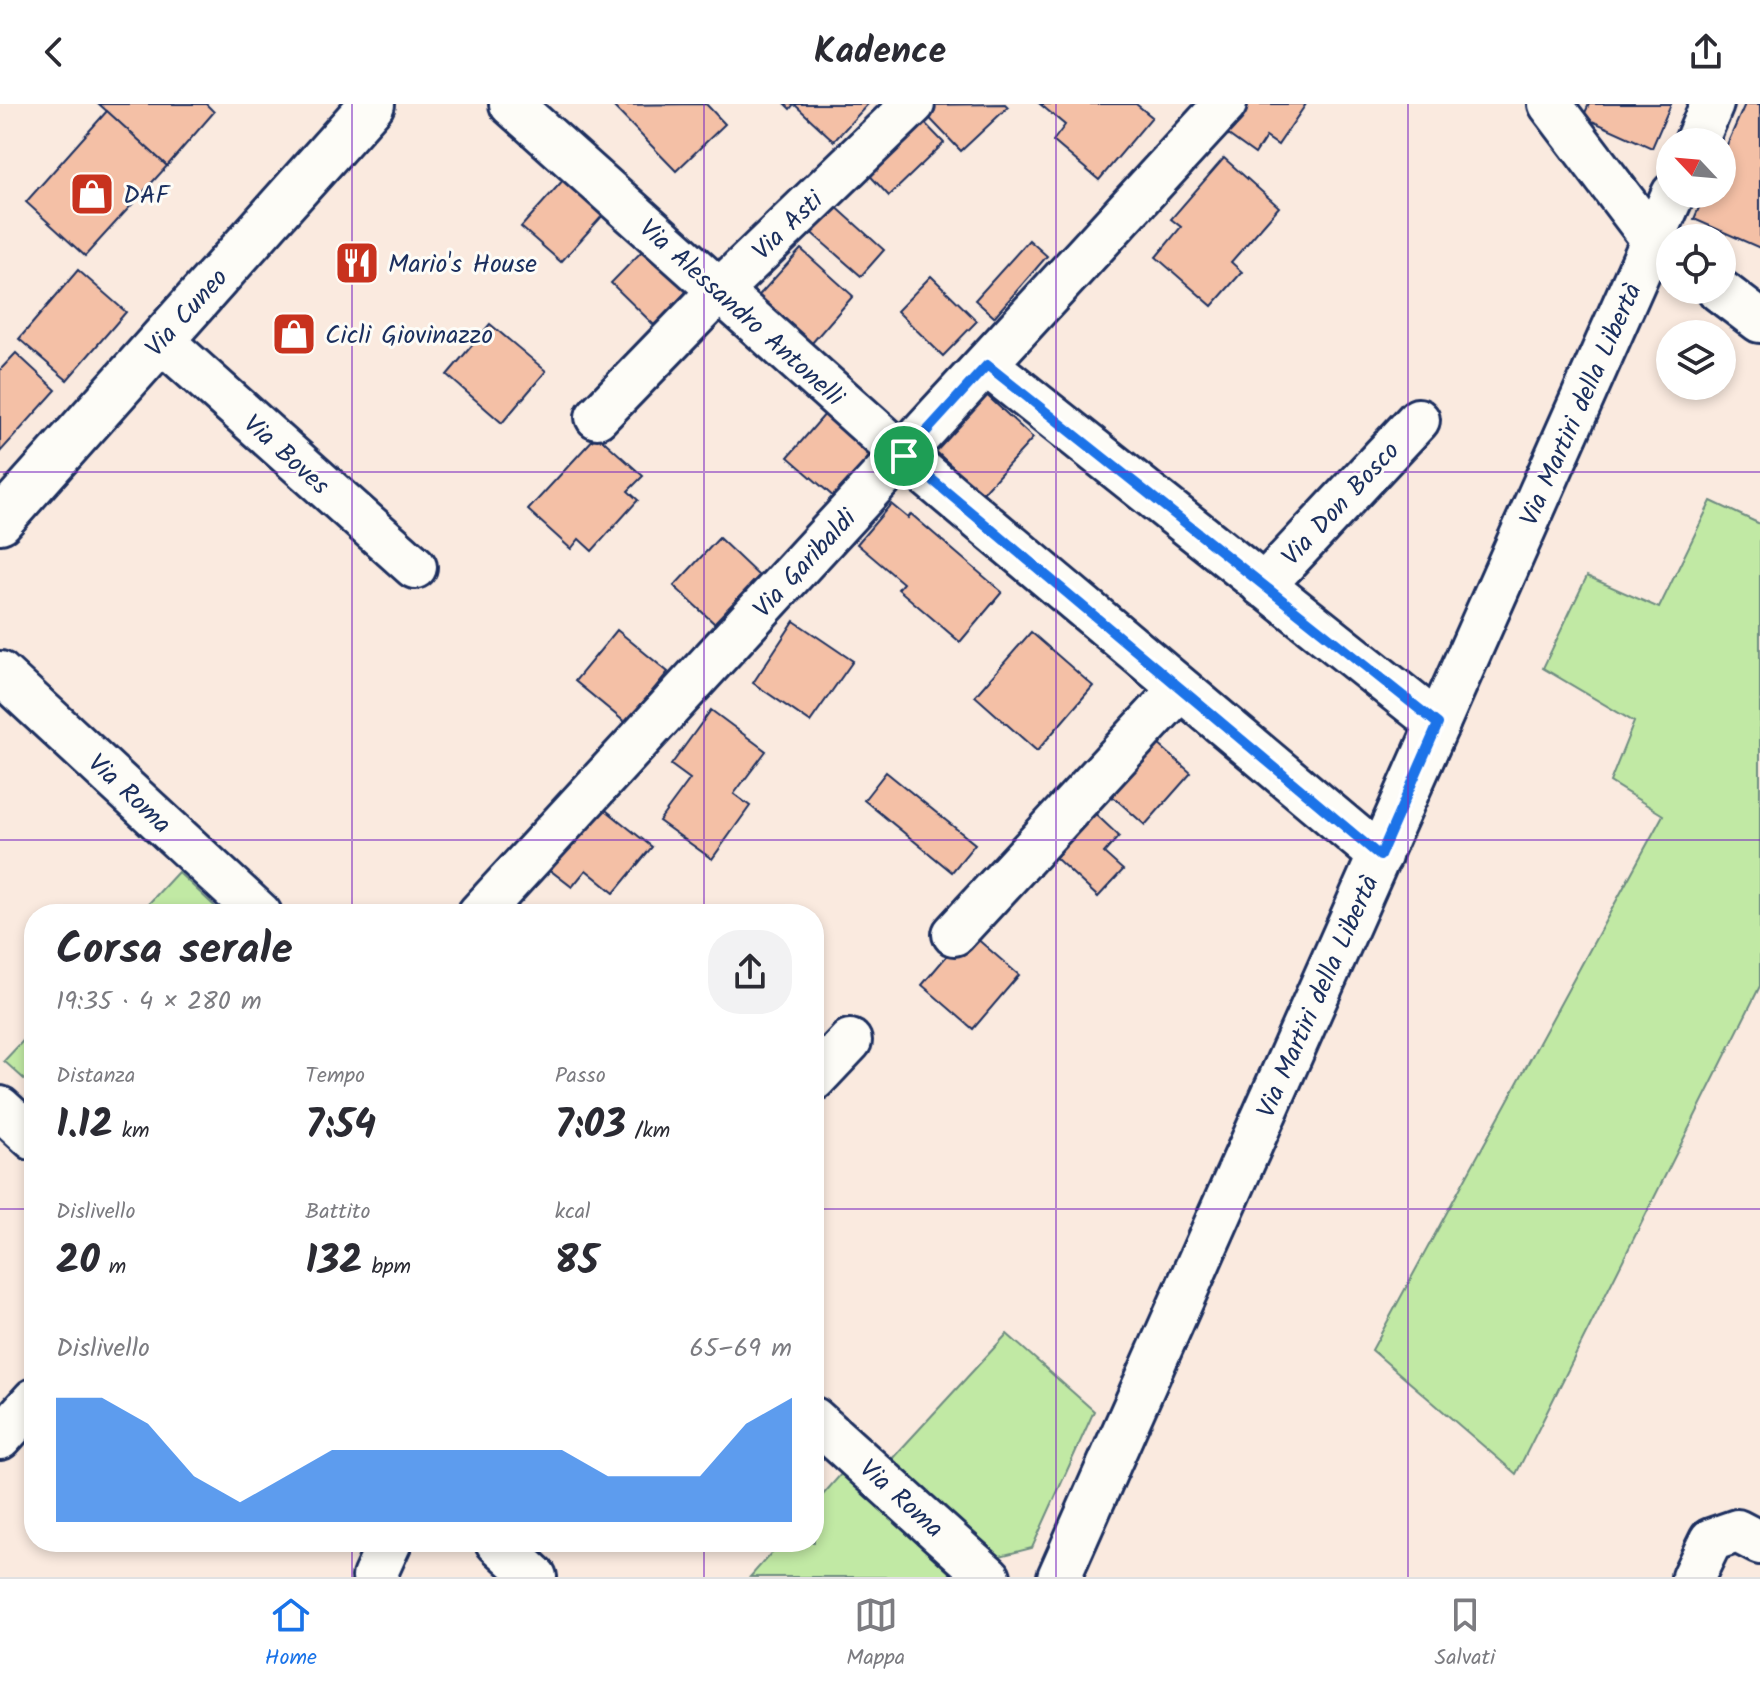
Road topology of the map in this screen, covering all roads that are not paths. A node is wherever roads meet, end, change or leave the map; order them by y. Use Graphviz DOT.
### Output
graph roads {
  1 [pos="372,104"];
  2 [pos="511,104"];
  3 [pos="913,104"];
  4 [pos="1225,104"];
  5 [pos="1550,104"];
  6 [pos="1712,104"];
  7 [pos="1702,128"];
  8 [pos="1656,241"];
  9 [pos="1656,258"];
  10 [pos="718,292"];
  11 [pos="1736,303"];
  12 [pos="1760,321"];
  13 [pos="161,340"];
  14 [pos="987,365"];
  15 [pos="597,417"];
  16 [pos="1418,420"];
  17 [pos="904,456"];
  18 [pos="0,521"];
  19 [pos="415,567"];
  20 [pos="1263,586"];
  21 [pos="0,673"];
  22 [pos="1180,689"];
  23 [pos="1438,724"];
  24 [pos="1380,856"];
  25 [pos="249,904"];
  26 [pos="488,904"];
  27 [pos="954,934"];
  28 [pos="850,1041"];
  29 [pos="824,1068"];
  30 [pos="0,1108"];
  31 [pos="24,1130"];
  32 [pos="24,1411"];
  33 [pos="824,1428"];
  34 [pos="0,1438"];
  35 [pos="1748,1537"];
  36 [pos="385,1552"];
  37 [pos="508,1552"];
  38 [pos="374,1577"];
  39 [pos="535,1577"];
  40 [pos="989,1577"];
  41 [pos="1059,1577"];
  42 [pos="1693,1577"];
  1 -- 13 [label="main road, Via Cuneo"];
  2 -- 10 [label="street, Via Alessandro Antonelli"];
  3 -- 10 [label="street, Via Asti"];
  4 -- 14 [label="street, Via Garibaldi"];
  5 -- 8 [label="street"];
  6 -- 7 [label="street"];
  9 -- 23 [label="street, Via Martiri della Libertà"];
  10 -- 15 [label="street, Via Asti"];
  10 -- 17 [label="street, Via Alessandro Antonelli"];
  11 -- 12 [label="street"];
  13 -- 18 [label="main road, Via Cuneo"];
  13 -- 19 [label="street, Via Boves"];
  14 -- 17 [label="street, Via Garibaldi"];
  14 -- 20 [label="street, Via Don Bosco"];
  16 -- 20 [label="street, Via Don Bosco"];
  17 -- 22 [label="street, Via Alessandro Antonelli"];
  17 -- 26 [label="street, Via Garibaldi"];
  20 -- 23 [label="street, Via Don Bosco"];
  21 -- 25 [label="street, Via Roma"];
  22 -- 24 [label="street, Via Alessandro Antonelli"];
  22 -- 27 [label="street"];
  23 -- 24 [label="street, Via Martiri della Libertà"];
  24 -- 41 [label="street, Via Martiri della Libertà"];
  28 -- 29 [label="street"];
  30 -- 31 [label="street"];
  32 -- 34 [label="street"];
  33 -- 40 [label="street, Via Roma"];
  35 -- 42 [label="street"];
  36 -- 38 [label="street"];
  37 -- 39 [label="street"];
}
